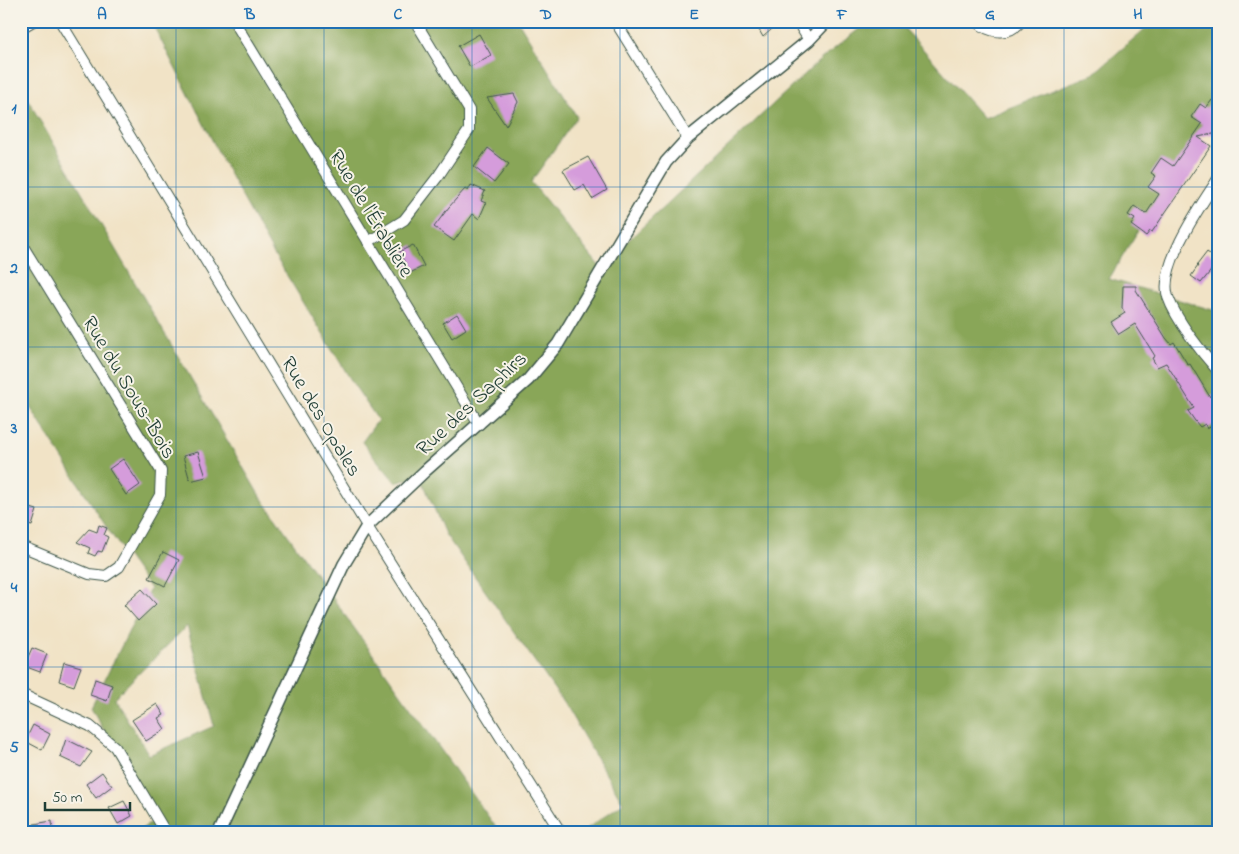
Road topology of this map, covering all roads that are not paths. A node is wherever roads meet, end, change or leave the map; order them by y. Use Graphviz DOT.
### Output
graph roads {
  1 [pos="33,21"];
  2 [pos="60,21"];
  3 [pos="234,21"];
  4 [pos="415,21"];
  5 [pos="615,21"];
  6 [pos="797,21"];
  7 [pos="827,21"];
  8 [pos="977,21"];
  9 [pos="1021,21"];
  10 [pos="21,28"];
  11 [pos="808,40"];
  12 [pos="688,138"];
  13 [pos="1218,179"];
  14 [pos="368,242"];
  15 [pos="21,243"];
  16 [pos="1218,371"];
  17 [pos="479,424"];
  18 [pos="367,526"];
  19 [pos="21,546"];
  20 [pos="21,694"];
  21 [pos="558,828"];
  22 [pos="166,833"];
  23 [pos="219,833"];
  1 -- 10 [label="street"];
  2 -- 18 [label="street, Rue des Opales"];
  3 -- 14 [label="street, Rue de l'Érablière"];
  4 -- 14 [label="street"];
  5 -- 12 [label="street"];
  6 -- 11 [label="street"];
  7 -- 11 [label="street, Rue des Saphirs"];
  8 -- 9 [label="street"];
  11 -- 12 [label="street, Rue des Saphirs"];
  12 -- 17 [label="street, Rue des Saphirs"];
  13 -- 16 [label="street"];
  14 -- 17 [label="street, Rue de l'Érablière"];
  15 -- 19 [label="street, Rue du Sous-Bois"];
  17 -- 18 [label="street, Rue des Saphirs"];
  18 -- 21 [label="street, Rue des Opales"];
  18 -- 23 [label="street, Rue des Saphirs"];
  20 -- 22 [label="street"];
}
